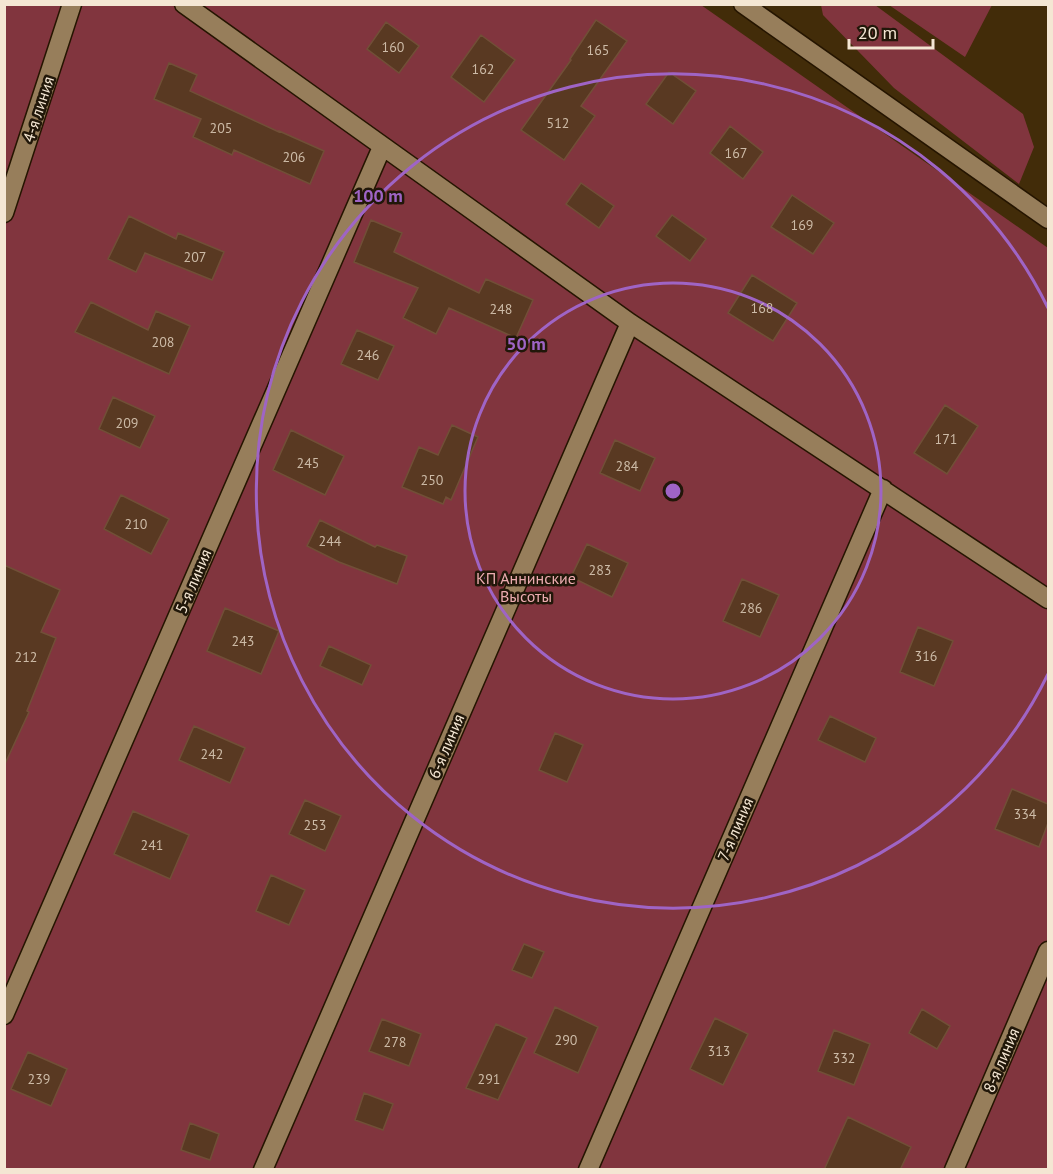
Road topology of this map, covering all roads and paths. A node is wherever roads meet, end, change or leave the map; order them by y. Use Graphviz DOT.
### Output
graph roads {
  1 [pos="72,4"];
  2 [pos="184,4"];
  3 [pos="743,4"];
  4 [pos="382,147"];
  5 [pos="4,213"];
  6 [pos="1048,219"];
  7 [pos="630,323"];
  8 [pos="883,489"];
  9 [pos="1048,599"];
  10 [pos="1048,951"];
  11 [pos="4,1015"];
  12 [pos="263,1170"];
  13 [pos="588,1170"];
  14 [pos="954,1170"];
  1 -- 5 [label="street, 4-я линия"];
  2 -- 4 [label="street"];
  3 -- 6 [label="street"];
  4 -- 7 [label="street"];
  4 -- 11 [label="street, 5-я линия"];
  7 -- 8 [label="street"];
  7 -- 12 [label="street, 6-я линия"];
  8 -- 9 [label="street"];
  8 -- 13 [label="street, 7-я линия"];
  10 -- 14 [label="street, 8-я линия"];
}
